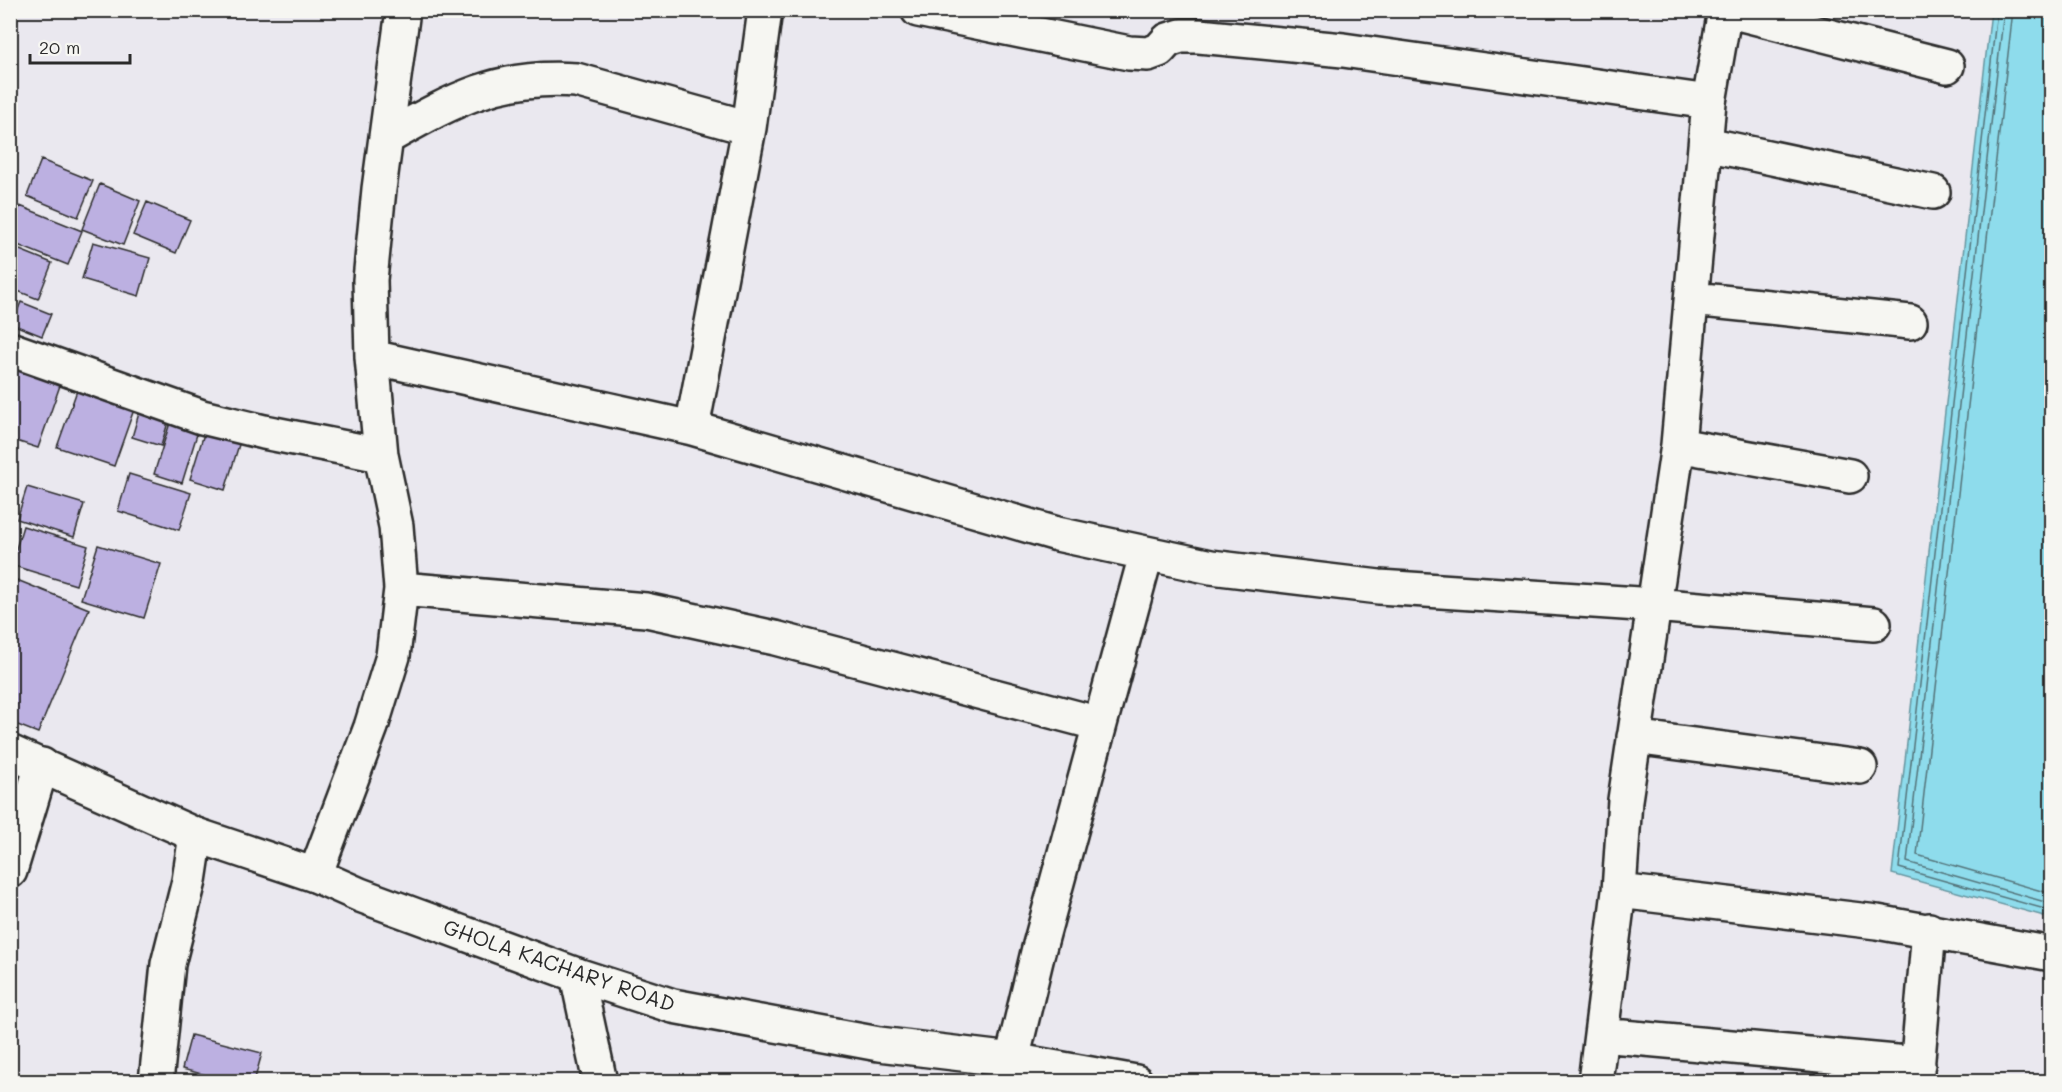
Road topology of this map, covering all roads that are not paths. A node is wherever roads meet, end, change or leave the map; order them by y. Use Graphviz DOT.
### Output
graph roads {
  1 [pos="403,10"];
  2 [pos="765,10"];
  3 [pos="1725,10"];
  4 [pos="930,11"];
  5 [pos="1947,66"];
  6 [pos="1709,102"];
  7 [pos="748,128"];
  8 [pos="386,138"];
  9 [pos="1706,144"];
  10 [pos="1933,192"];
  11 [pos="1693,300"];
  12 [pos="1910,322"];
  13 [pos="10,349"];
  14 [pos="372,357"];
  15 [pos="692,428"];
  16 [pos="1678,445"];
  17 [pos="381,455"];
  18 [pos="1850,476"];
  19 [pos="1146,555"];
  20 [pos="401,589"];
  21 [pos="1654,605"];
  22 [pos="1874,624"];
  23 [pos="1100,724"];
  24 [pos="1634,737"];
  25 [pos="10,752"];
  26 [pos="42,765"];
  27 [pos="1860,767"];
  28 [pos="196,835"];
  29 [pos="10,871"];
  30 [pos="315,874"];
  31 [pos="1619,891"];
  32 [pos="1929,930"];
  33 [pos="2052,954"];
  34 [pos="577,975"];
  35 [pos="1601,1035"];
  36 [pos="1012,1060"];
  37 [pos="1917,1073"];
  38 [pos="1080,1077"];
  39 [pos="156,1082"];
  40 [pos="600,1082"];
  41 [pos="1136,1082"];
  42 [pos="1594,1082"];
  1 -- 8 [label="street"];
  2 -- 7 [label="street"];
  3 -- 5 [label="street"];
  3 -- 6 [label="street"];
  4 -- 6 [label="street"];
  6 -- 9 [label="street"];
  7 -- 8 [label="street"];
  7 -- 15 [label="street"];
  8 -- 14 [label="street"];
  9 -- 10 [label="street"];
  9 -- 11 [label="street"];
  11 -- 12 [label="street"];
  11 -- 16 [label="street"];
  13 -- 17 [label="street"];
  14 -- 15 [label="street"];
  14 -- 17 [label="street"];
  15 -- 19 [label="street"];
  16 -- 18 [label="street"];
  16 -- 21 [label="street"];
  17 -- 20 [label="street"];
  19 -- 21 [label="street"];
  19 -- 23 [label="street"];
  20 -- 23 [label="street"];
  20 -- 30 [label="street"];
  21 -- 22 [label="street"];
  21 -- 24 [label="street"];
  23 -- 36 [label="street"];
  24 -- 27 [label="street"];
  24 -- 31 [label="street"];
  25 -- 26 [label="street, GHOLA KACHARY ROAD"];
  26 -- 28 [label="street, GHOLA KACHARY ROAD"];
  26 -- 29 [label="street"];
  28 -- 30 [label="street, GHOLA KACHARY ROAD"];
  28 -- 39 [label="street"];
  30 -- 34 [label="street, GHOLA KACHARY ROAD"];
  31 -- 32 [label="street"];
  31 -- 35 [label="street"];
  32 -- 33 [label="street"];
  32 -- 37 [label="street"];
  34 -- 36 [label="street, GHOLA KACHARY ROAD"];
  34 -- 40 [label="street"];
  35 -- 37 [label="street"];
  35 -- 42 [label="street"];
  36 -- 38 [label="street, GHOLA KACHARY ROAD"];
  38 -- 41 [label="street, GHOLA KACHARY ROAD"];
}
